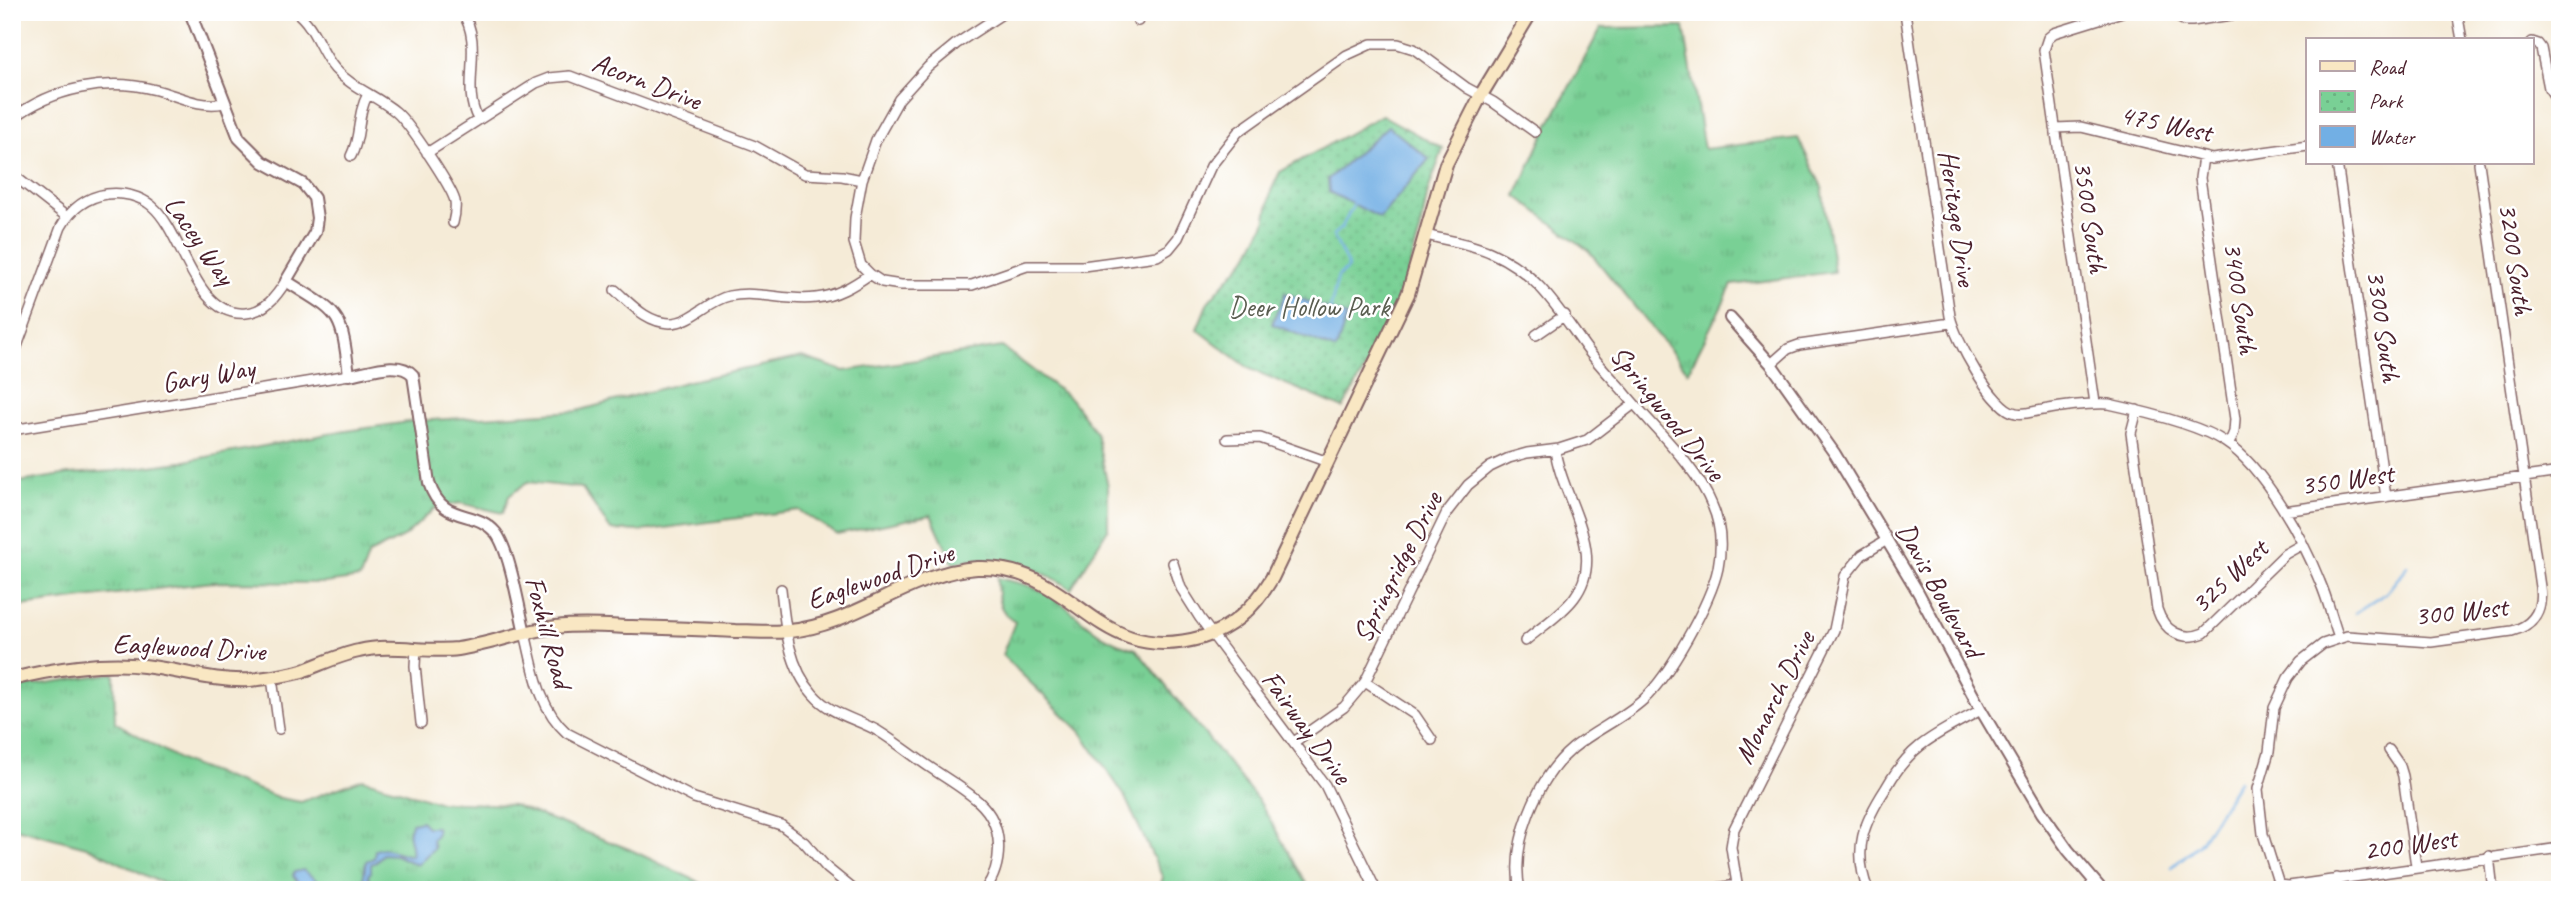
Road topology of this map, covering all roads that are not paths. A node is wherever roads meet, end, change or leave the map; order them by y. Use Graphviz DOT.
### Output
graph roads {
  1 [pos="209,12"];
  2 [pos="296,12"];
  3 [pos="462,12"];
  4 [pos="1005,12"];
  5 [pos="1531,12"];
  6 [pos="1905,12"];
  7 [pos="2122,12"];
  8 [pos="2168,12"];
  9 [pos="2250,12"];
  10 [pos="2457,12"];
  11 [pos="191,15"];
  12 [pos="2462,38"];
  13 [pos="2535,43"];
  14 [pos="368,94"];
  15 [pos="1481,95"];
  16 [pos="224,103"];
  17 [pos="2560,104"];
  18 [pos="12,119"];
  19 [pos="478,119"];
  20 [pos="2055,128"];
  21 [pos="1535,132"];
  22 [pos="2306,146"];
  23 [pos="427,153"];
  24 [pos="351,156"];
  25 [pos="2203,157"];
  26 [pos="2337,164"];
  27 [pos="2479,164"];
  28 [pos="12,174"];
  29 [pos="862,180"];
  30 [pos="67,216"];
  31 [pos="453,223"];
  32 [pos="1426,235"];
  33 [pos="870,274"];
  34 [pos="286,281"];
  35 [pos="615,290"];
  36 [pos="1565,315"];
  37 [pos="1730,318"];
  38 [pos="1951,323"];
  39 [pos="1536,335"];
  40 [pos="12,360"];
  41 [pos="1770,365"];
  42 [pos="411,372"];
  43 [pos="349,375"];
  44 [pos="2095,403"];
  45 [pos="1634,404"];
  46 [pos="2137,410"];
  47 [pos="2011,412"];
  48 [pos="12,430"];
  49 [pos="1227,439"];
  50 [pos="2229,444"];
  51 [pos="1555,450"];
  52 [pos="1328,462"];
  53 [pos="2560,472"];
  54 [pos="2524,477"];
  55 [pos="2386,497"];
  56 [pos="2284,511"];
  57 [pos="1887,540"];
  58 [pos="2301,545"];
  59 [pos="1173,563"];
  60 [pos="781,589"];
  61 [pos="2539,611"];
  62 [pos="787,631"];
  63 [pos="525,633"];
  64 [pos="1211,634"];
  65 [pos="2339,638"];
  66 [pos="1525,641"];
  67 [pos="416,648"];
  68 [pos="272,678"];
  69 [pos="12,679"];
  70 [pos="1365,682"];
  71 [pos="1981,710"];
  72 [pos="421,723"];
  73 [pos="279,729"];
  74 [pos="1432,740"];
  75 [pos="1294,742"];
  76 [pos="2389,750"];
  77 [pos="2560,848"];
  78 [pos="2489,856"];
  79 [pos="2416,866"];
  80 [pos="2337,878"];
  81 [pos="2279,885"];
  82 [pos="1738,887"];
  83 [pos="2094,887"];
  84 [pos="854,890"];
  85 [pos="985,890"];
  86 [pos="1376,890"];
  87 [pos="1520,890"];
  88 [pos="1704,890"];
  89 [pos="1868,890"];
  90 [pos="2268,890"];
  91 [pos="2339,890"];
  92 [pos="2493,890"];
  1 -- 11 [label="street"];
  2 -- 14 [label="street"];
  3 -- 19 [label="street"];
  4 -- 29 [label="street"];
  5 -- 15 [label="main road, Eaglewood Drive"];
  6 -- 38 [label="street, Heritage Drive"];
  7 -- 20 [label="street, 3500 South"];
  8 -- 9 [label="street"];
  10 -- 12 [label="street"];
  11 -- 16 [label="street, Lacey Way"];
  13 -- 17 [label="street"];
  14 -- 23 [label="street"];
  14 -- 24 [label="street"];
  15 -- 21 [label="street"];
  15 -- 32 [label="main road, Eaglewood Drive"];
  15 -- 33 [label="street"];
  16 -- 18 [label="street"];
  16 -- 34 [label="street, Lacey Way"];
  19 -- 23 [label="street, Acorn Drive"];
  19 -- 29 [label="street, Acorn Drive"];
  20 -- 25 [label="street, 475 West"];
  20 -- 44 [label="street, 3500 South"];
  22 -- 25 [label="street, 475 West"];
  23 -- 31 [label="street"];
  25 -- 50 [label="street, 3400 South"];
  26 -- 55 [label="street, 3300 South"];
  27 -- 54 [label="street, 3200 South"];
  28 -- 30 [label="street"];
  29 -- 33 [label="street"];
  30 -- 34 [label="street, Lacey Way"];
  30 -- 40 [label="street"];
  32 -- 36 [label="street, Springwood Drive"];
  32 -- 52 [label="main road, Eaglewood Drive"];
  33 -- 35 [label="street"];
  34 -- 43 [label="street"];
  36 -- 39 [label="street"];
  36 -- 45 [label="street, Springwood Drive"];
  37 -- 41 [label="street, Davis Boulevard"];
  38 -- 41 [label="street"];
  38 -- 47 [label="street, Heritage Drive"];
  41 -- 57 [label="street, Davis Boulevard"];
  42 -- 43 [label="street, Gary Way"];
  42 -- 63 [label="street, Foxhill Road"];
  43 -- 48 [label="street, Gary Way"];
  44 -- 46 [label="street, 350 West"];
  44 -- 47 [label="street, 350 West"];
  45 -- 51 [label="street, Springridge Drive"];
  45 -- 87 [label="street, Springwood Drive"];
  46 -- 50 [label="street, 350 West"];
  46 -- 58 [label="street, 325 West"];
  49 -- 52 [label="street"];
  50 -- 56 [label="street, 350 West"];
  51 -- 66 [label="street"];
  51 -- 70 [label="street, Springridge Drive"];
  52 -- 64 [label="main road, Eaglewood Drive"];
  53 -- 54 [label="street, 350 West"];
  54 -- 55 [label="street, 350 West"];
  54 -- 61 [label="street, 3200 South"];
  55 -- 56 [label="street, 350 West"];
  56 -- 58 [label="street"];
  57 -- 71 [label="street, Davis Boulevard"];
  57 -- 82 [label="street, Monarch Drive"];
  58 -- 65 [label="street"];
  59 -- 64 [label="street, Fairway Drive"];
  60 -- 62 [label="street"];
  61 -- 65 [label="street, 300 West"];
  62 -- 63 [label="main road, Eaglewood Drive"];
  62 -- 64 [label="main road, Eaglewood Drive"];
  62 -- 85 [label="street"];
  63 -- 67 [label="main road, Eaglewood Drive"];
  63 -- 84 [label="street, Foxhill Road"];
  64 -- 75 [label="street, Fairway Drive"];
  65 -- 81 [label="street"];
  67 -- 68 [label="main road, Eaglewood Drive"];
  67 -- 72 [label="street"];
  68 -- 69 [label="main road, Eaglewood Drive"];
  68 -- 73 [label="street"];
  70 -- 74 [label="street"];
  70 -- 75 [label="street, Springridge Drive"];
  71 -- 83 [label="street, Davis Boulevard"];
  71 -- 89 [label="street"];
  75 -- 86 [label="street, Fairway Drive"];
  76 -- 79 [label="street"];
  77 -- 78 [label="street, 200 West"];
  78 -- 79 [label="street, 200 West"];
  78 -- 92 [label="street"];
  79 -- 80 [label="street, 200 West"];
  80 -- 81 [label="street, 200 West"];
  80 -- 91 [label="street"];
  81 -- 90 [label="street, 200 West"];
  82 -- 88 [label="street"];
}
